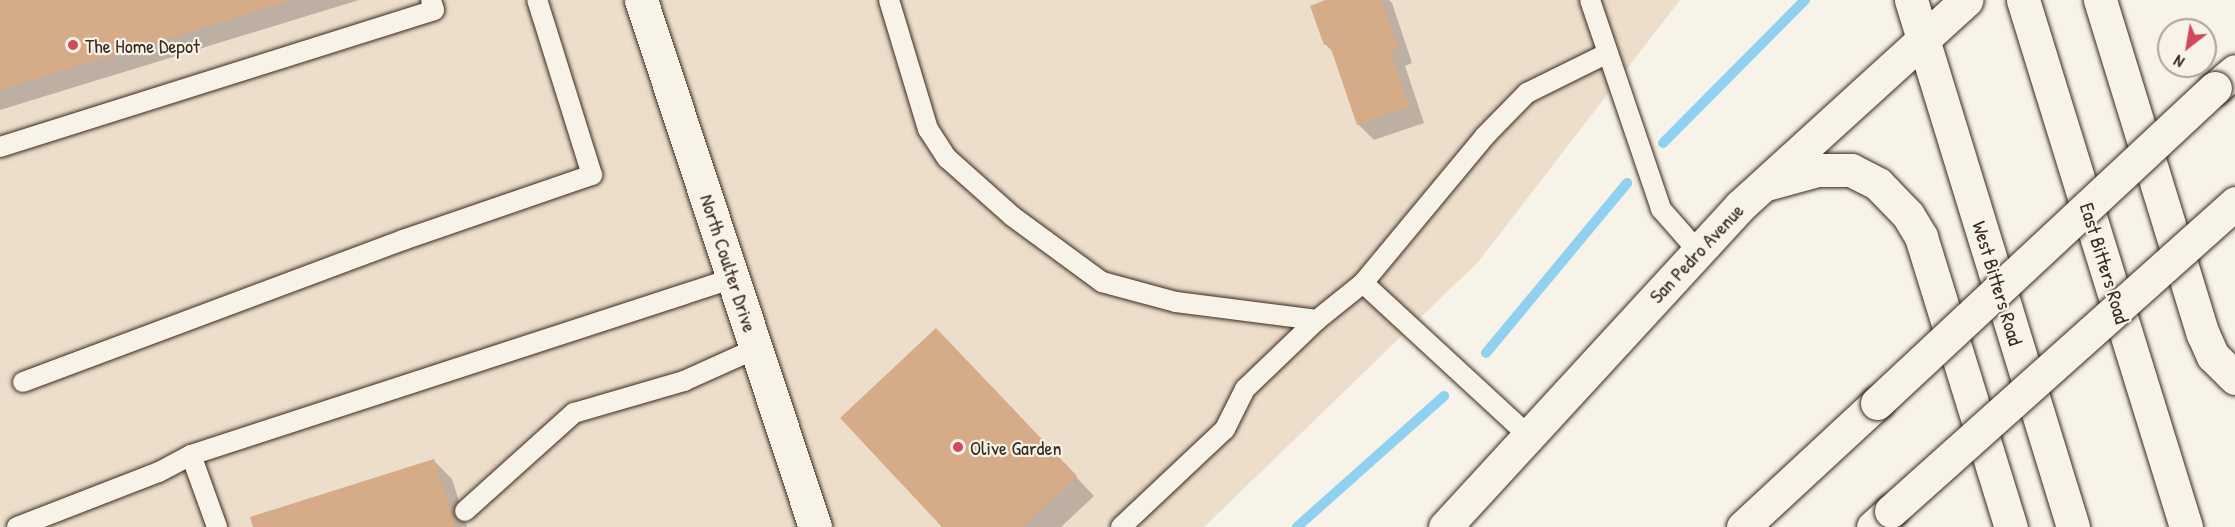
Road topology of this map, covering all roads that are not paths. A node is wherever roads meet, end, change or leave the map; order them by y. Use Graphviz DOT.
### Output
graph roads {
  1 [pos="431,0"];
  2 [pos="537,0"];
  3 [pos="641,0"];
  4 [pos="889,0"];
  5 [pos="1590,0"];
  6 [pos="1911,0"];
  7 [pos="1966,0"];
  8 [pos="2023,0"];
  9 [pos="2100,0"];
  10 [pos="1923,40"];
  11 [pos="1608,53"];
  12 [pos="2225,80"];
  13 [pos="0,147"];
  14 [pos="1761,186"];
  15 [pos="2235,203"];
  16 [pos="1697,250"];
  17 [pos="734,278"];
  18 [pos="1363,283"];
  19 [pos="1317,320"];
  20 [pos="757,348"];
  21 [pos="2235,378"];
  22 [pos="23,382"];
  23 [pos="1528,435"];
  24 [pos="191,455"];
  25 [pos="465,511"];
  26 [pos="1882,519"];
  27 [pos="17,527"];
  28 [pos="217,527"];
  29 [pos="815,527"];
  30 [pos="1121,527"];
  31 [pos="1445,527"];
  32 [pos="1743,527"];
  33 [pos="2011,527"];
  34 [pos="2073,527"];
  35 [pos="2186,527"];
  1 -- 13 [label="lane"];
  2 -- 22 [label="lane"];
  3 -- 17 [label="main road, North Coulter Drive"];
  4 -- 19 [label="lane"];
  5 -- 11 [label="lane"];
  6 -- 10 [label="main road"];
  7 -- 10 [label="main road, San Pedro Avenue"];
  8 -- 35 [label="main road, East Bitters Road"];
  9 -- 21 [label="main road"];
  10 -- 14 [label="main road, San Pedro Avenue"];
  10 -- 34 [label="main road, West Bitters Road"];
  11 -- 16 [label="lane"];
  11 -- 18 [label="lane"];
  12 -- 32 [label="main road, bridge"];
  14 -- 16 [label="main road, San Pedro Avenue"];
  14 -- 33 [label="main road"];
  15 -- 26 [label="main road, bridge"];
  16 -- 23 [label="main road, San Pedro Avenue"];
  17 -- 20 [label="main road, North Coulter Drive"];
  17 -- 24 [label="lane"];
  18 -- 19 [label="lane"];
  18 -- 23 [label="lane"];
  19 -- 30 [label="lane"];
  20 -- 25 [label="lane"];
  20 -- 29 [label="main road, North Coulter Drive"];
  23 -- 31 [label="main road, San Pedro Avenue"];
  24 -- 27 [label="lane"];
  24 -- 28 [label="lane"];
}
